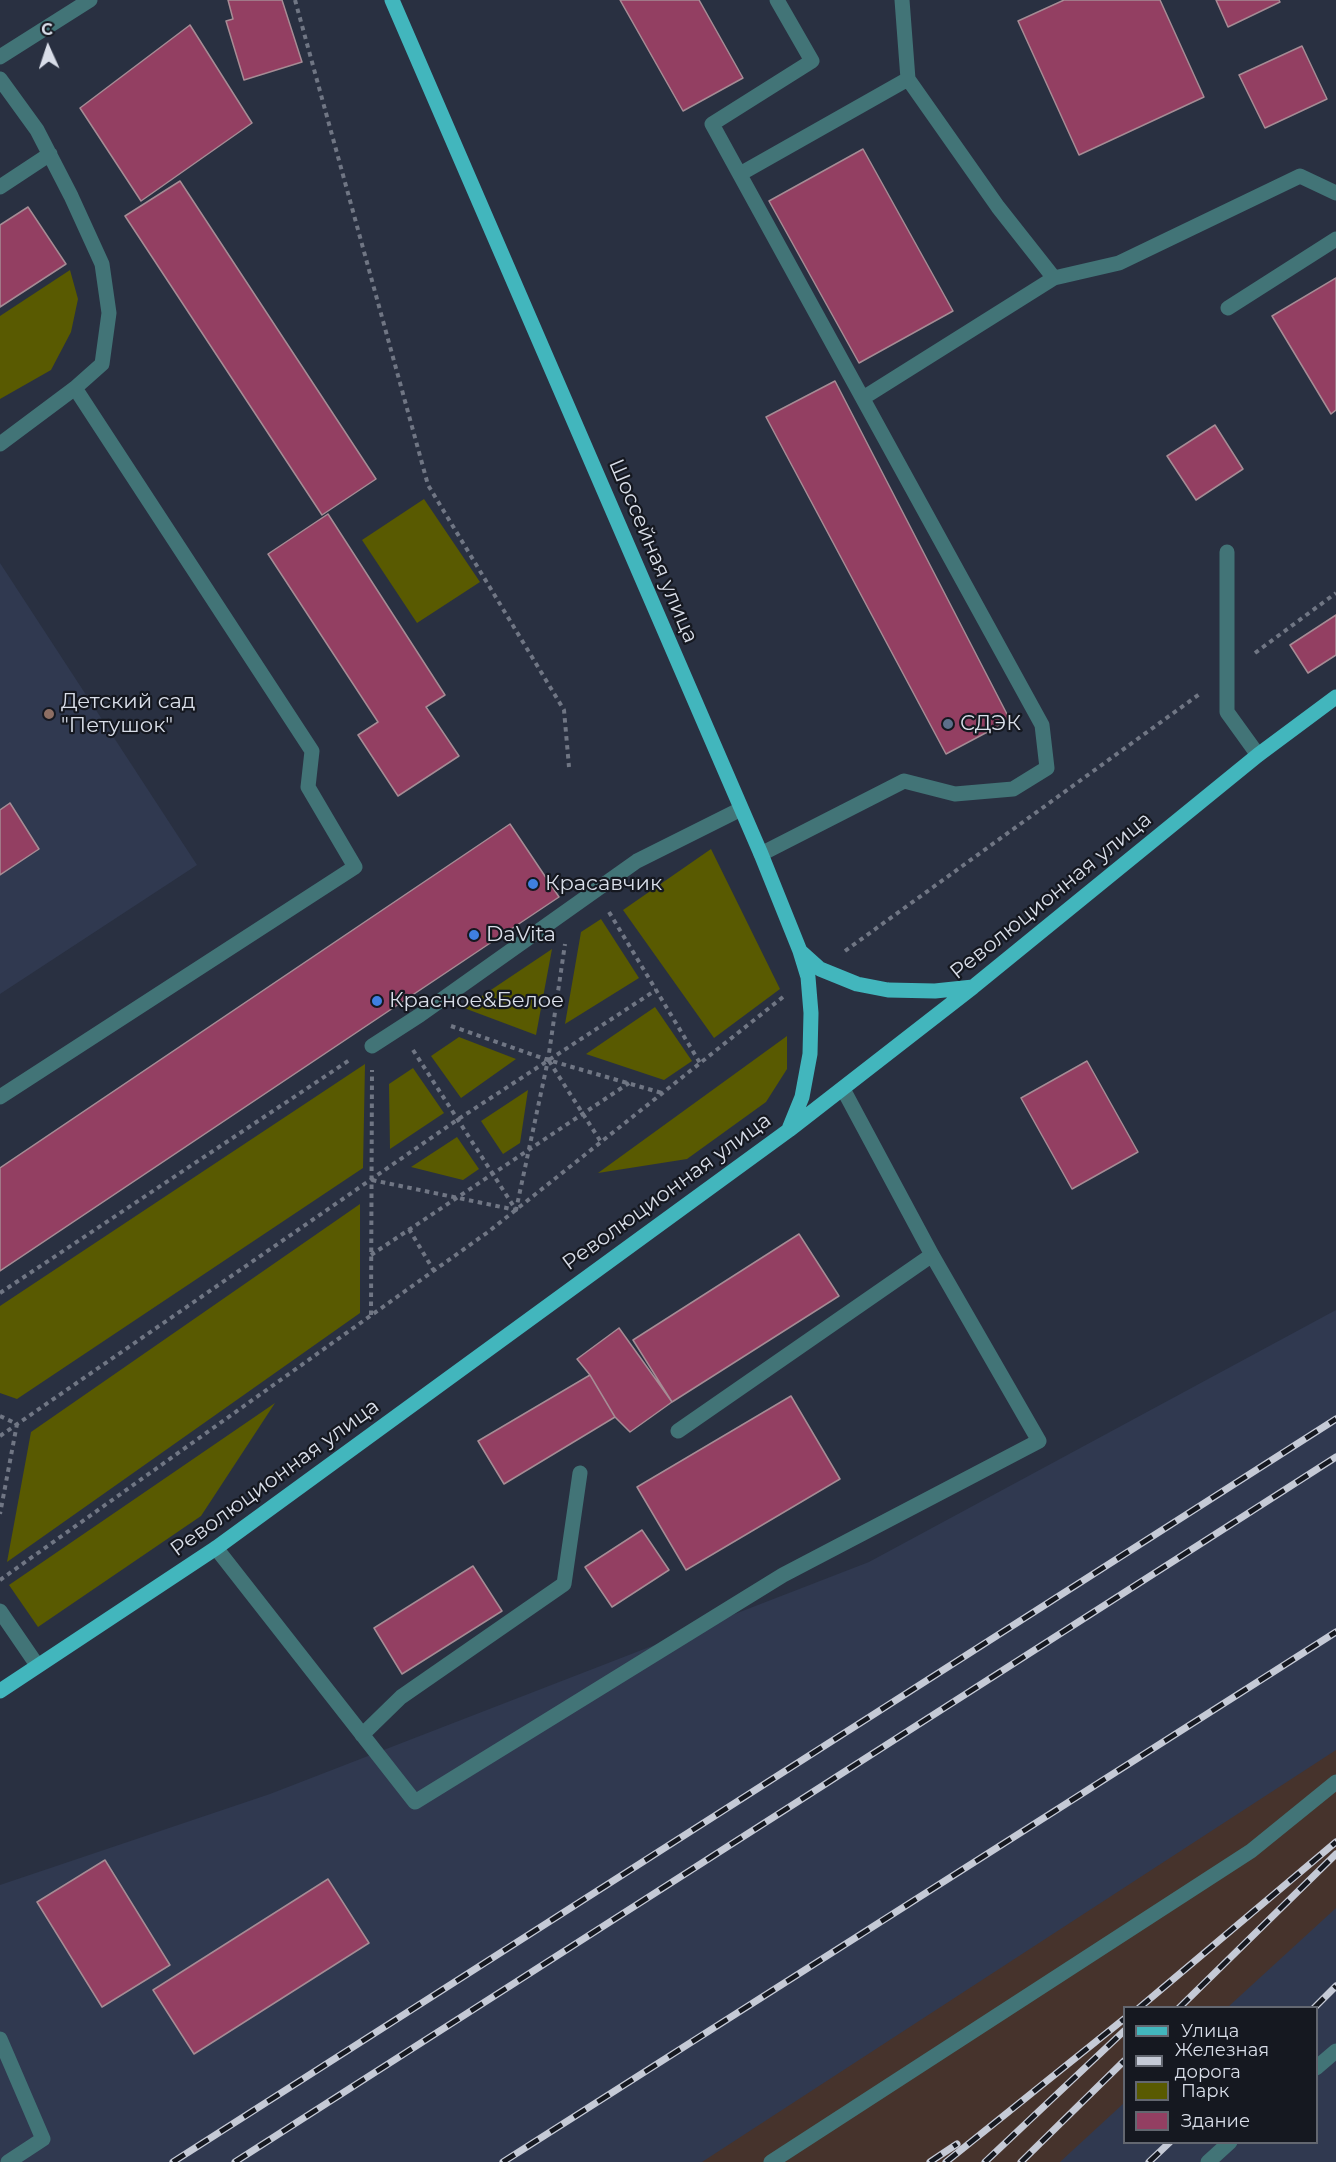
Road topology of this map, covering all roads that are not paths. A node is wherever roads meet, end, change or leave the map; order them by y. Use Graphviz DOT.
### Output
graph roads {
  1 [pos="90,0"];
  2 [pos="392,0"];
  3 [pos="777,0"];
  4 [pos="902,0"];
  5 [pos="0,57"];
  6 [pos="0,79"];
  7 [pos="908,79"];
  8 [pos="50,154"];
  9 [pos="740,174"];
  10 [pos="0,188"];
  11 [pos="1336,193"];
  12 [pos="1336,239"];
  13 [pos="1054,278"];
  14 [pos="1228,309"];
  15 [pos="75,388"];
  16 [pos="863,398"];
  17 [pos="0,444"];
  18 [pos="1227,552"];
  19 [pos="1336,697"];
  20 [pos="1258,755"];
  21 [pos="741,809"];
  22 [pos="761,854"];
  23 [pos="814,973"];
  24 [pos="973,987"];
  25 [pos="372,1046"];
  26 [pos="843,1089"];
  27 [pos="0,1097"];
  28 [pos="789,1130"];
  29 [pos="932,1255"];
  30 [pos="678,1431"];
  31 [pos="580,1473"];
  32 [pos="216,1548"];
  33 [pos="0,1611"];
  34 [pos="37,1665"];
  35 [pos="0,1690"];
  36 [pos="362,1736"];
  37 [pos="1336,1782"];
  38 [pos="0,2039"];
  39 [pos="1336,2051"];
  40 [pos="1318,2067"];
  41 [pos="1228,2144"];
  42 [pos="8,2162"];
  43 [pos="771,2162"];
  44 [pos="1208,2162"];
  1 -- 5 [label="street"];
  2 -- 21 [label="main road, Шоссейная улица"];
  3 -- 9 [label="street"];
  4 -- 7 [label="street"];
  6 -- 8 [label="street"];
  7 -- 9 [label="street"];
  7 -- 13 [label="street"];
  8 -- 10 [label="street"];
  8 -- 15 [label="street"];
  9 -- 16 [label="street"];
  11 -- 13 [label="street"];
  12 -- 14 [label="street"];
  13 -- 16 [label="street"];
  15 -- 17 [label="street"];
  15 -- 27 [label="street"];
  16 -- 22 [label="street"];
  18 -- 20 [label="street"];
  19 -- 20 [label="main road, Революционная улица"];
  20 -- 24 [label="main road, Революционная улица"];
  21 -- 22 [label="main road, Шоссейная улица"];
  21 -- 25 [label="street"];
  22 -- 23 [label="main road, Шоссейная улица"];
  23 -- 24 [label="main road"];
  23 -- 28 [label="main road, Шоссейная улица"];
  24 -- 26 [label="main road, Революционная улица"];
  26 -- 28 [label="main road, Революционная улица"];
  26 -- 29 [label="street"];
  28 -- 32 [label="main road, Революционная улица"];
  29 -- 30 [label="street"];
  29 -- 36 [label="street"];
  31 -- 36 [label="street"];
  32 -- 34 [label="main road, Революционная улица"];
  32 -- 36 [label="street"];
  33 -- 34 [label="street"];
  34 -- 35 [label="main road, Революционная улица"];
  37 -- 43 [label="street"];
  38 -- 42 [label="street"];
  39 -- 40 [label="street"];
  41 -- 44 [label="street"];
}
